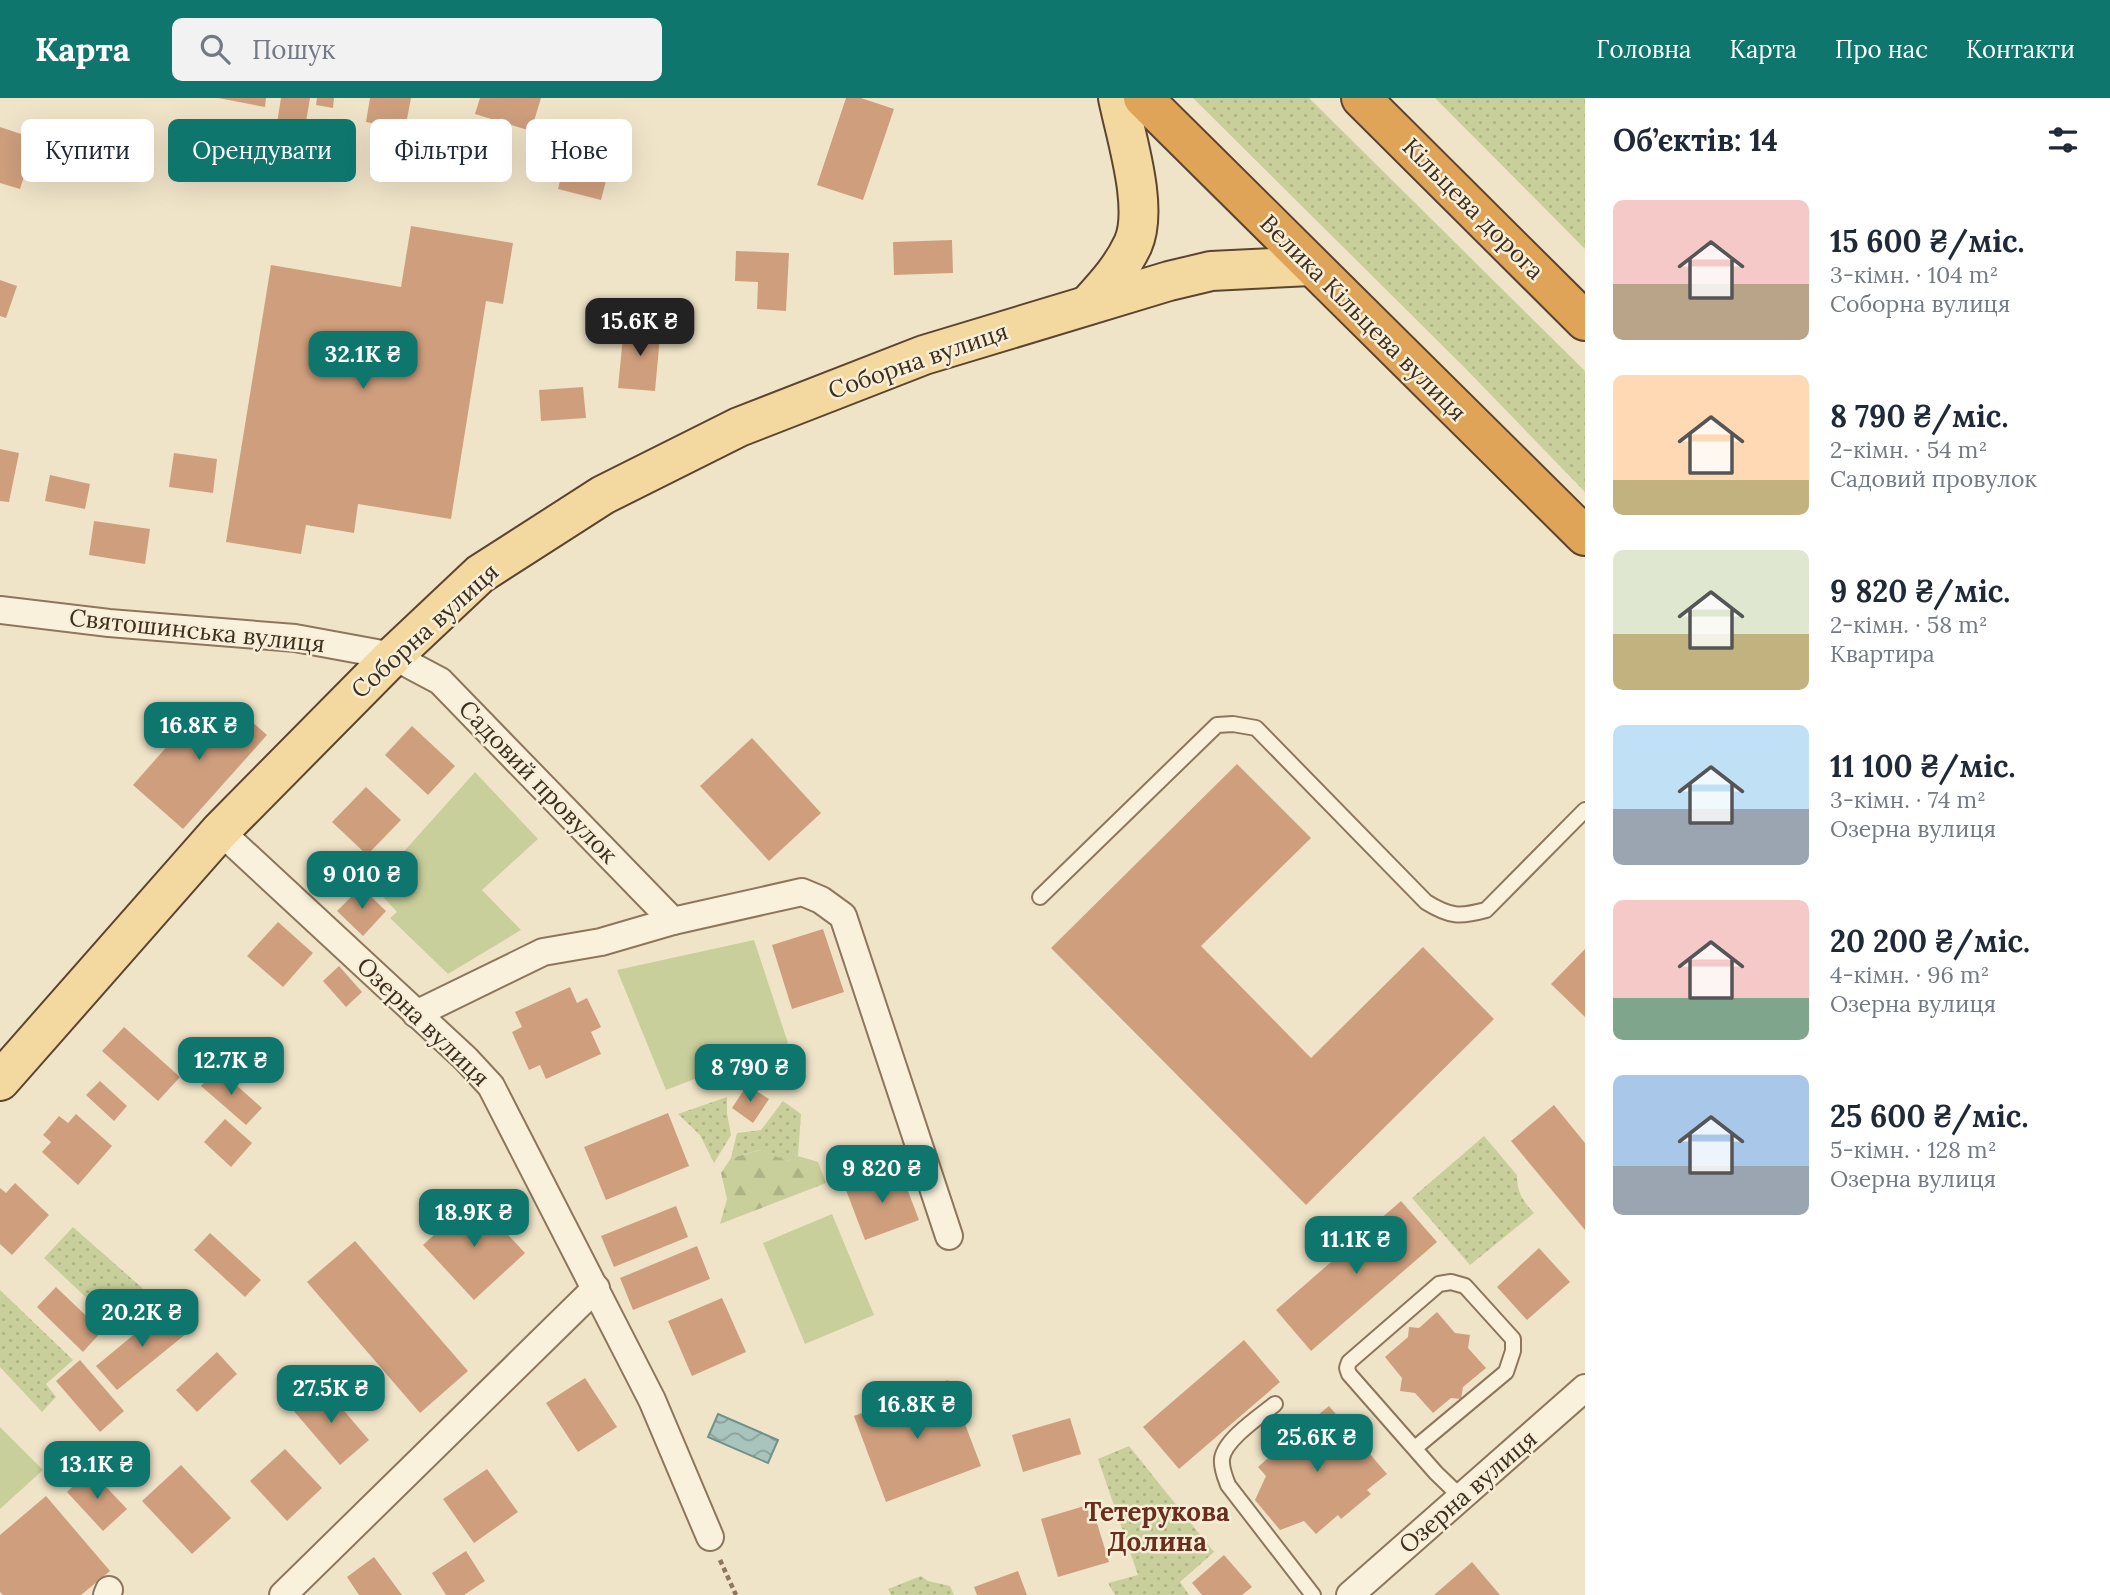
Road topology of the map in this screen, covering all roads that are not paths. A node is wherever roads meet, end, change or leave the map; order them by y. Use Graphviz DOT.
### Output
graph roads {
  1 [pos="1118,98"];
  2 [pos="1143,98"];
  3 [pos="1361,98"];
  4 [pos="1310,266"];
  5 [pos="1088,305"];
  6 [pos="1585,321"];
  7 [pos="1585,536"];
  8 [pos="0,610"];
  9 [pos="393,656"];
  10 [pos="1585,810"];
  11 [pos="220,831"];
  12 [pos="1040,897"];
  13 [pos="673,921"];
  14 [pos="416,1014"];
  15 [pos="0,1081"];
  16 [pos="949,1237"];
  17 [pos="596,1288"];
  18 [pos="1585,1388"];
  19 [pos="1275,1404"];
  20 [pos="1415,1448"];
  21 [pos="1462,1498"];
  22 [pos="710,1537"];
  23 [pos="283,1595"];
  24 [pos="1313,1595"];
  25 [pos="1350,1595"];
  1 -- 5 [label="main road"];
  2 -- 4 [label="highway, Велика Кільцева вулиця"];
  3 -- 6 [label="highway, Кільцева дорога"];
  4 -- 5 [label="main road, Соборна вулиця"];
  4 -- 7 [label="highway, Велика Кільцева вулиця"];
  5 -- 9 [label="main road, Соборна вулиця"];
  8 -- 9 [label="street, Святошинська вулиця"];
  9 -- 11 [label="main road, Соборна вулиця"];
  9 -- 13 [label="street, Садовий провулок"];
  10 -- 12 [label="lane"];
  11 -- 14 [label="street, Озерна вулиця"];
  11 -- 15 [label="main road, Соборна вулиця"];
  13 -- 14 [label="street"];
  13 -- 16 [label="street"];
  14 -- 17 [label="street, Озерна вулиця"];
  17 -- 22 [label="street, Озерна вулиця"];
  17 -- 23 [label="street"];
  18 -- 21 [label="street, Озерна вулиця"];
  19 -- 24 [label="lane"];
  20 -- 20 [label="lane"];
  20 -- 21 [label="lane"];
  21 -- 25 [label="street, Озерна вулиця"];
}
